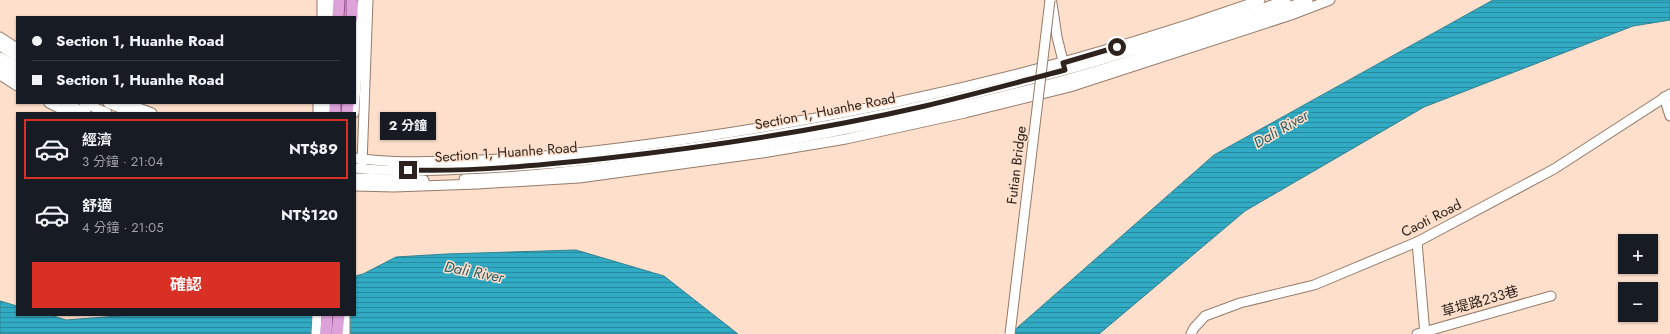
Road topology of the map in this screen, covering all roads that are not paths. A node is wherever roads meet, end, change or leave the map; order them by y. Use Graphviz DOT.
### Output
graph roads {
  1 [pos="322,0"];
  2 [pos="330,0"];
  3 [pos="339,0"];
  4 [pos="352,0"];
  5 [pos="362,0"];
  6 [pos="368,0"];
  7 [pos="1051,0"];
  8 [pos="1260,0"];
  9 [pos="1286,0"];
  10 [pos="1308,0"];
  11 [pos="1330,0"];
  12 [pos="322,16"];
  13 [pos="329,16"];
  14 [pos="338,16"];
  15 [pos="352,16"];
  16 [pos="0,37"];
  17 [pos="0,46"];
  18 [pos="16,47"];
  19 [pos="16,56"];
  20 [pos="0,57"];
  21 [pos="0,66"];
  22 [pos="16,66"];
  23 [pos="0,75"];
  24 [pos="16,75"];
  25 [pos="1066,75"];
  26 [pos="16,85"];
  27 [pos="356,85"];
  28 [pos="1667,96"];
  29 [pos="51,104"];
  30 [pos="68,104"];
  31 [pos="86,104"];
  32 [pos="110,104"];
  33 [pos="128,104"];
  34 [pos="67,112"];
  35 [pos="84,112"];
  36 [pos="105,112"];
  37 [pos="130,112"];
  38 [pos="149,112"];
  39 [pos="1670,116"];
  40 [pos="359,163"];
  41 [pos="358,182"];
  42 [pos="1416,242"];
  43 [pos="1551,296"];
  44 [pos="317,316"];
  45 [pos="327,316"];
  46 [pos="338,316"];
  47 [pos="346,316"];
  48 [pos="1422,333"];
  49 [pos="316,334"];
  50 [pos="326,334"];
  51 [pos="338,334"];
  52 [pos="345,334"];
  53 [pos="1010,334"];
  54 [pos="1191,334"];
  1 -- 12 [label="street"];
  2 -- 13 [label="street"];
  3 -- 14 [label="main road"];
  4 -- 15 [label="main road"];
  5 -- 27 [label="street"];
  6 -- 40 [label="street"];
  7 -- 25 [label="street"];
  7 -- 53 [label="street, Futian Bridge, bridge"];
  8 -- 25 [label="street, Section 1, Huanhe Road"];
  9 -- 25 [label="street, Section 1, Huanhe Road"];
  10 -- 25 [label="street, Section 1, Huanhe Road"];
  11 -- 25 [label="street, Section 1, Huanhe Road"];
  16 -- 18 [label="street"];
  17 -- 19 [label="street"];
  20 -- 22 [label="street"];
  21 -- 24 [label="street"];
  23 -- 26 [label="street"];
  25 -- 40 [label="street, Section 1, Huanhe Road"];
  25 -- 41 [label="street, Section 1, Huanhe Road"];
  28 -- 39 [label="street"];
  28 -- 42 [label="street, Caoti Road"];
  29 -- 34 [label="street"];
  30 -- 35 [label="street"];
  31 -- 36 [label="street"];
  32 -- 37 [label="street"];
  33 -- 38 [label="street"];
  40 -- 41 [label="street"];
  42 -- 48 [label="street"];
  42 -- 54 [label="street, Caoti Road"];
  43 -- 48 [label="street, 草堤路233巷"];
  44 -- 49 [label="street"];
  45 -- 50 [label="main road"];
  46 -- 51 [label="main road"];
  47 -- 52 [label="street"];
}
